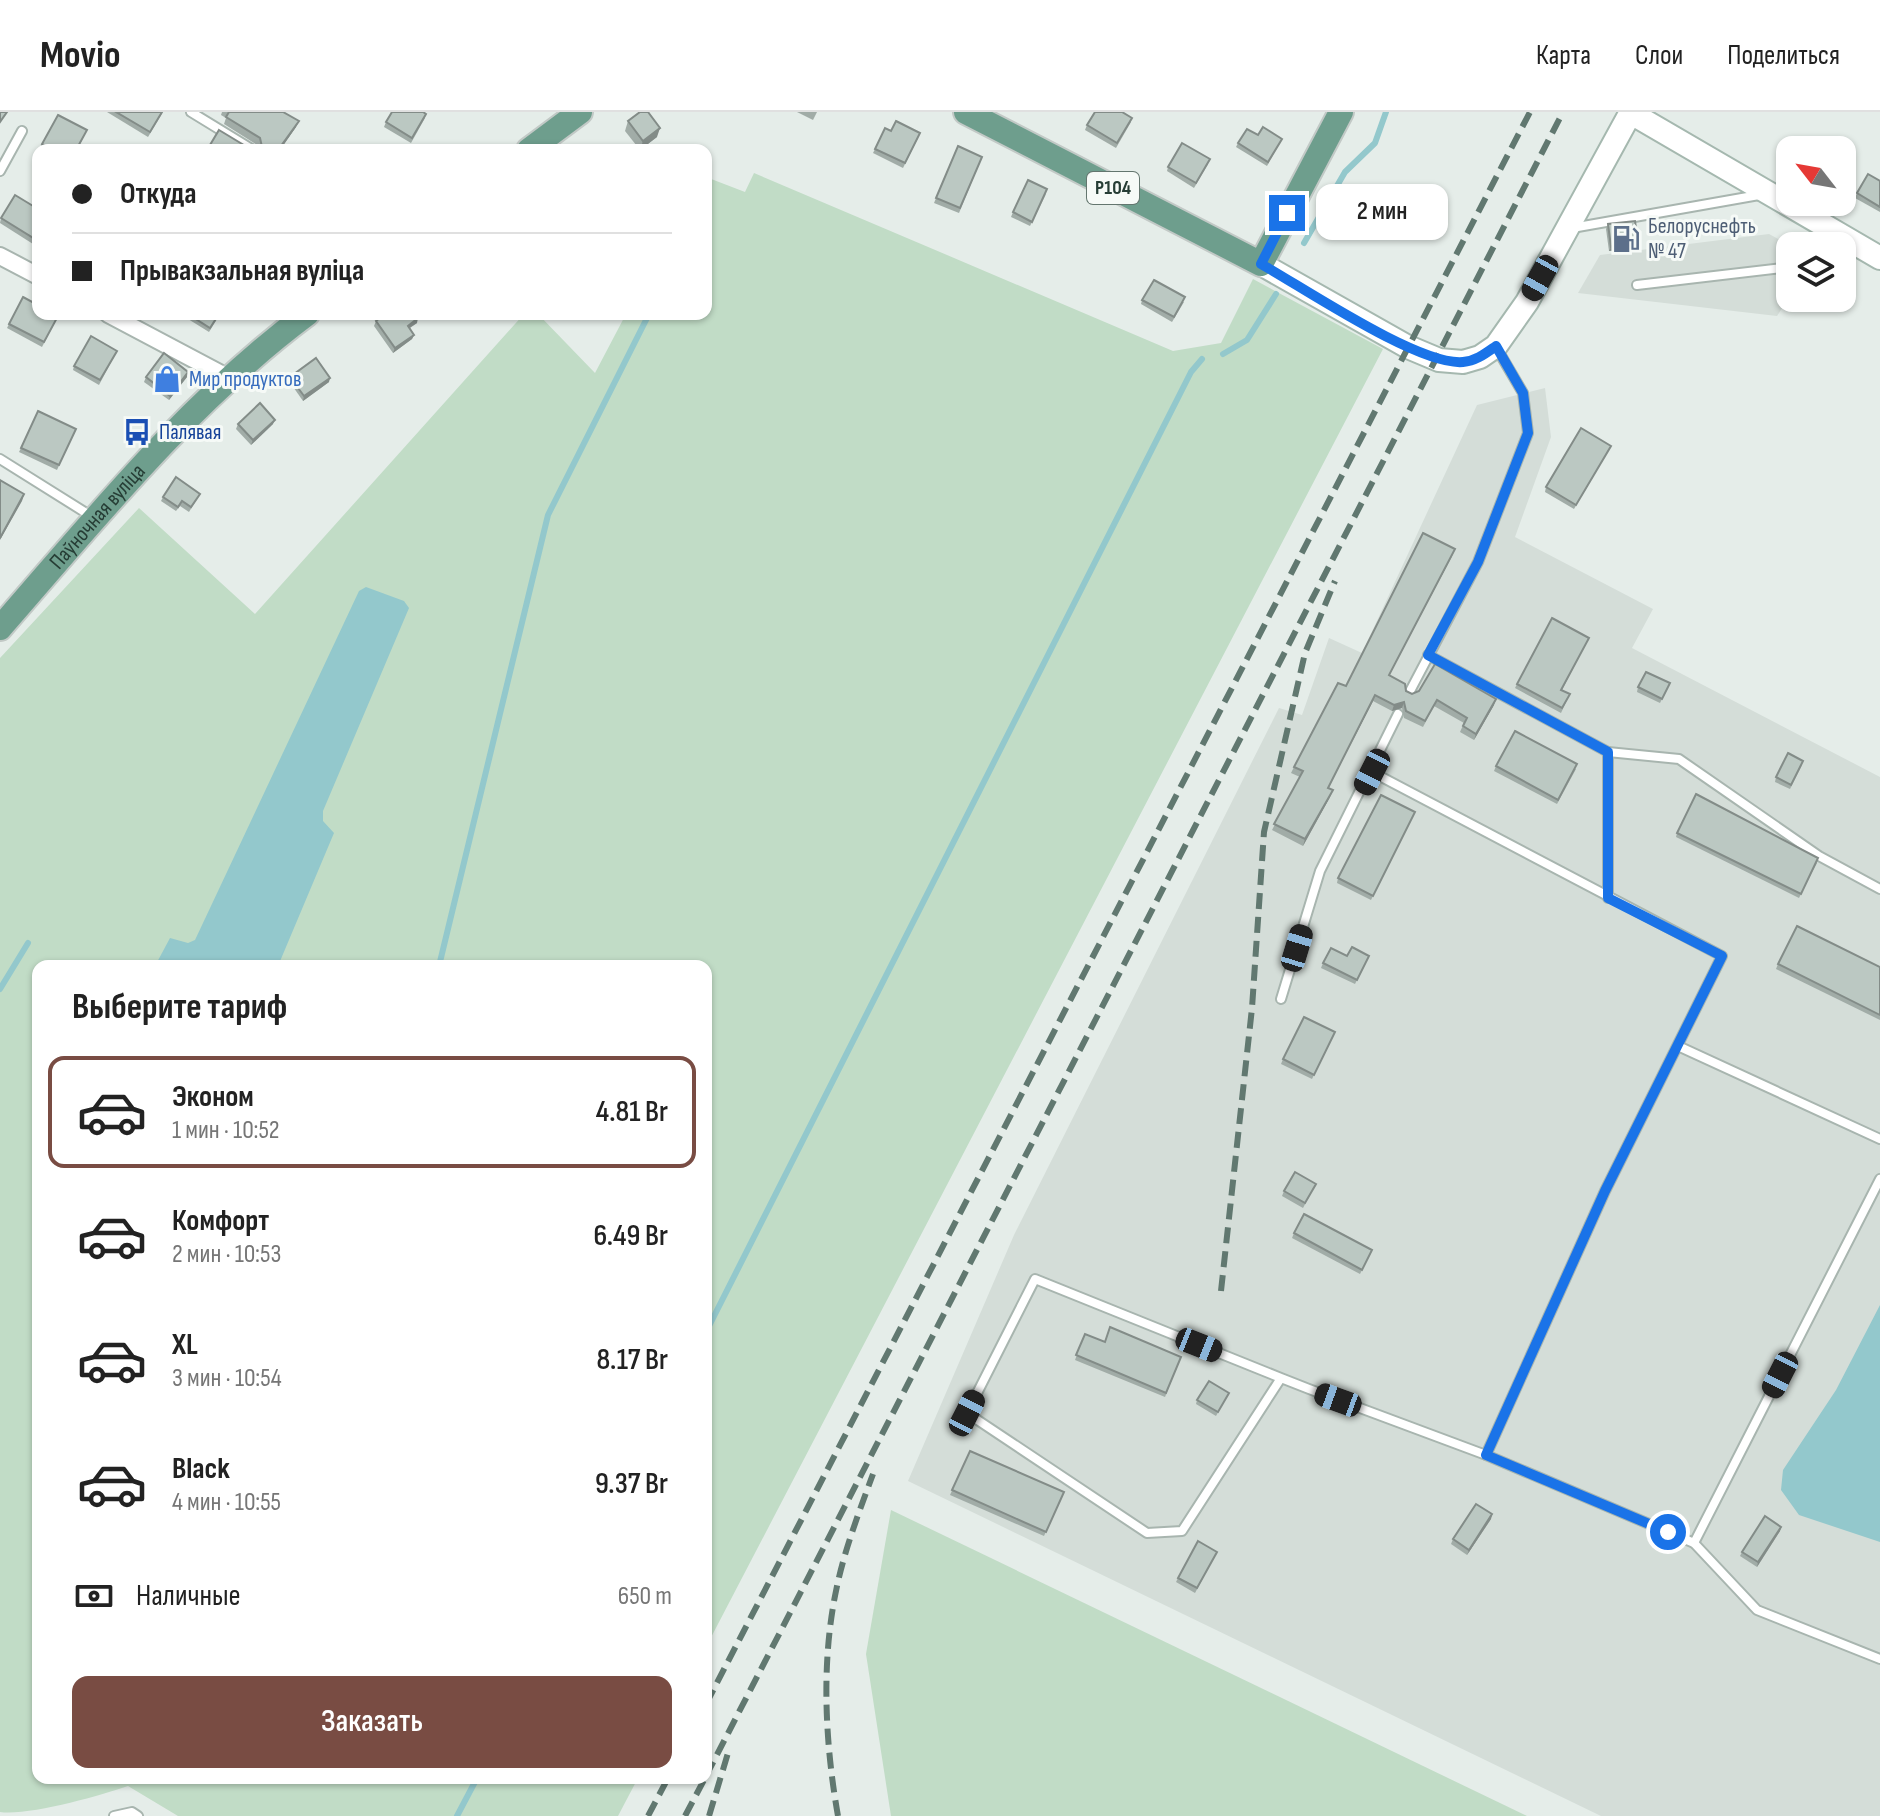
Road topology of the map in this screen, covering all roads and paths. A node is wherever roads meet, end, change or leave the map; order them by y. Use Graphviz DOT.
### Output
graph roads {
  1 [pos="191,112"];
  2 [pos="580,112"];
  3 [pos="966,112"];
  4 [pos="1341,112"];
  5 [pos="1631,112"];
  6 [pos="22,131"];
  7 [pos="243,144"];
  8 [pos="537,144"];
  9 [pos="0,171"];
  10 [pos="1769,193"];
  11 [pos="1829,228"];
  12 [pos="1567,229"];
  13 [pos="1826,232"];
  14 [pos="0,256"];
  15 [pos="1880,258"];
  16 [pos="1261,264"];
  17 [pos="1776,269"];
  18 [pos="32,273"];
  19 [pos="1637,285"];
  20 [pos="119,320"];
  21 [pos="299,320"];
  22 [pos="1496,346"];
  23 [pos="227,377"];
  24 [pos="0,459"];
  25 [pos="95,518"];
  26 [pos="0,628"];
  27 [pos="1428,655"];
  28 [pos="1409,693"];
  29 [pos="1398,714"];
  30 [pos="1608,752"];
  31 [pos="1372,772"];
  32 [pos="1880,889"];
  33 [pos="1608,898"];
  34 [pos="1281,999"];
  35 [pos="1678,1046"];
  36 [pos="1880,1139"];
  37 [pos="1880,1179"];
  38 [pos="1281,1378"];
  39 [pos="1486,1455"];
  40 [pos="1694,1543"];
  41 [pos="1880,1659"];
  42 [pos="114,1816"];
  43 [pos="138,1816"];
  1 -- 7 [label="lane"];
  2 -- 8 [label="main road"];
  3 -- 16 [label="main road, Р104"];
  4 -- 16 [label="main road"];
  5 -- 10 [label="main road"];
  5 -- 12 [label="main road"];
  6 -- 9 [label="lane"];
  10 -- 11 [label="main road"];
  10 -- 12 [label="lane"];
  11 -- 13 [label="lane"];
  11 -- 15 [label="main road"];
  12 -- 22 [label="main road"];
  14 -- 18 [label="street"];
  16 -- 22 [label="main road"];
  17 -- 19 [label="lane"];
  20 -- 23 [label="street"];
  21 -- 23 [label="main road, Паўночная вуліца"];
  22 -- 27 [label="lane"];
  23 -- 25 [label="main road, Паўночная вуліца"];
  24 -- 25 [label="lane"];
  25 -- 26 [label="main road, Паўночная вуліца"];
  27 -- 28 [label="lane"];
  27 -- 30 [label="lane"];
  29 -- 31 [label="lane"];
  30 -- 32 [label="lane"];
  30 -- 33 [label="lane"];
  31 -- 33 [label="lane"];
  31 -- 34 [label="lane"];
  33 -- 35 [label="lane"];
  35 -- 36 [label="lane"];
  35 -- 39 [label="lane"];
  37 -- 40 [label="lane"];
  38 -- 38 [label="lane"];
  38 -- 39 [label="lane"];
  39 -- 40 [label="lane"];
  40 -- 41 [label="lane"];
  42 -- 43 [label="lane"];
}
